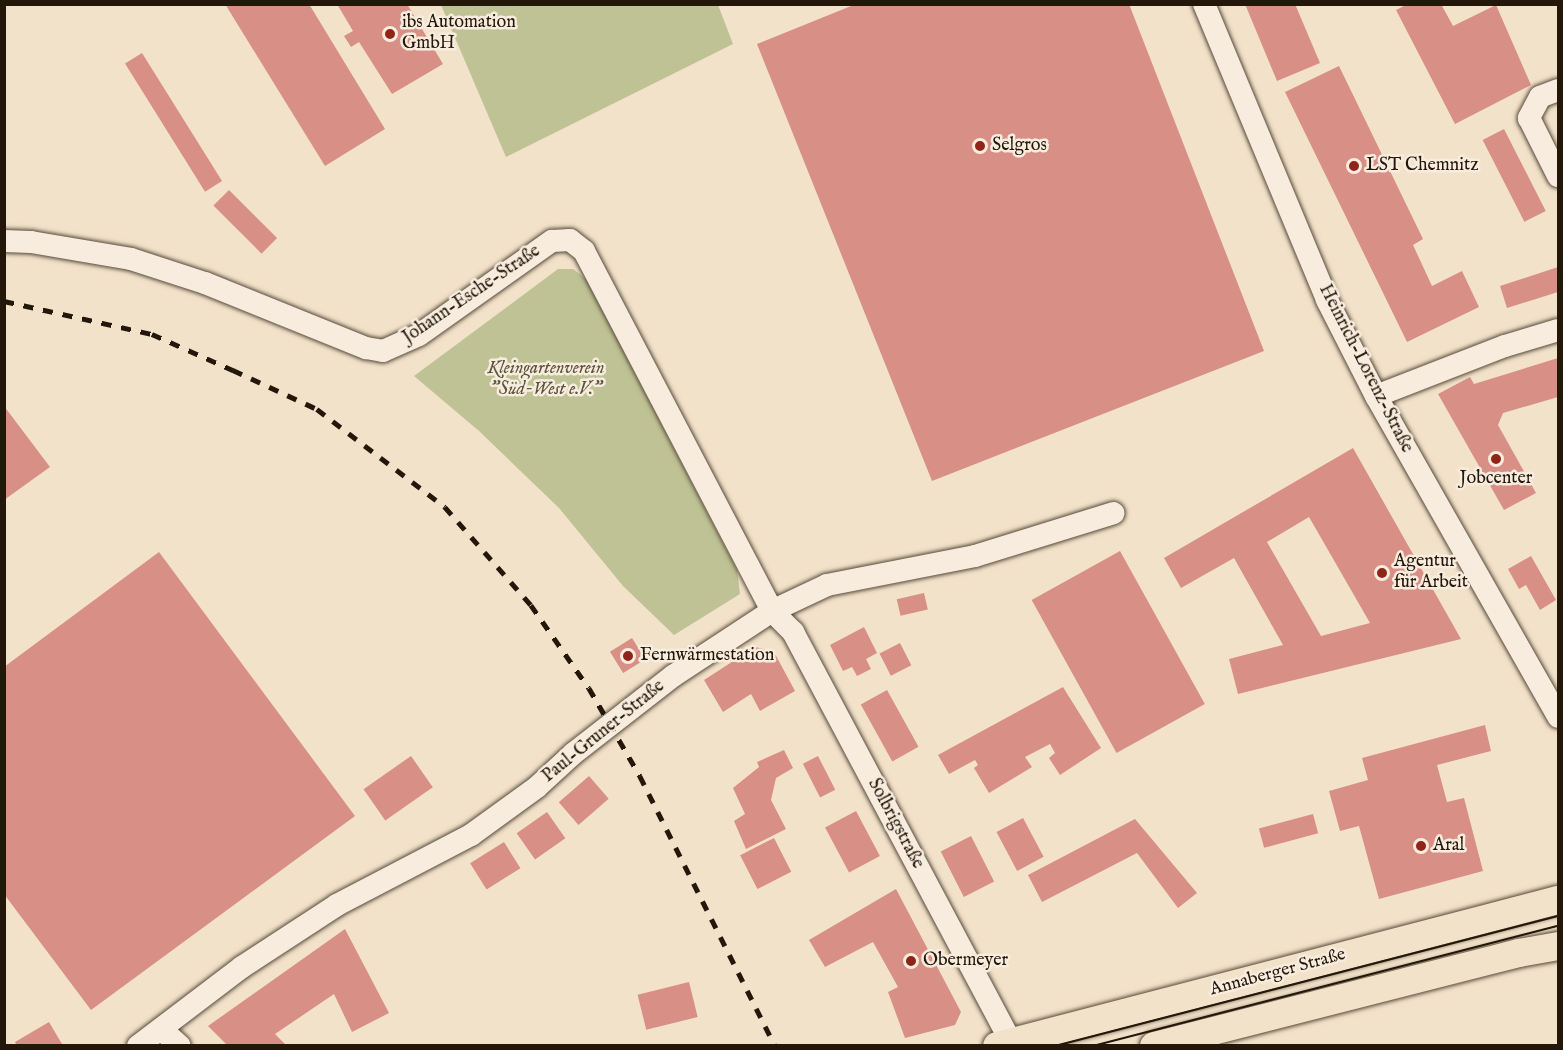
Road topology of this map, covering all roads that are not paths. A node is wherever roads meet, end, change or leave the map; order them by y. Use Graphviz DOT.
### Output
graph roads {
  1 [pos="1204,4"];
  2 [pos="1549,94"];
  3 [pos="1558,176"];
  4 [pos="4,241"];
  5 [pos="1558,330"];
  6 [pos="1376,396"];
  7 [pos="1114,513"];
  8 [pos="772,611"];
  9 [pos="1558,717"];
  10 [pos="1558,900"];
  11 [pos="1558,946"];
  12 [pos="161,1029"];
  13 [pos="1004,1044"];
  14 [pos="138,1046"];
  15 [pos="180,1046"];
  16 [pos="1154,1046"];
  1 -- 6 [label="street, Heinrich-Lorenz-Straße"];
  2 -- 3 [label="street"];
  4 -- 8 [label="street, Johann-Esche-Straße"];
  5 -- 6 [label="street"];
  6 -- 9 [label="street, Heinrich-Lorenz-Straße"];
  7 -- 8 [label="street, Paul-Gruner-Straße"];
  8 -- 12 [label="street, Paul-Gruner-Straße"];
  8 -- 13 [label="street, Solbrigstraße"];
  10 -- 13 [label="main road, Annaberger Straße"];
  11 -- 16 [label="main road"];
  12 -- 14 [label="street, Paul-Gruner-Straße"];
  12 -- 15 [label="street"];
}
